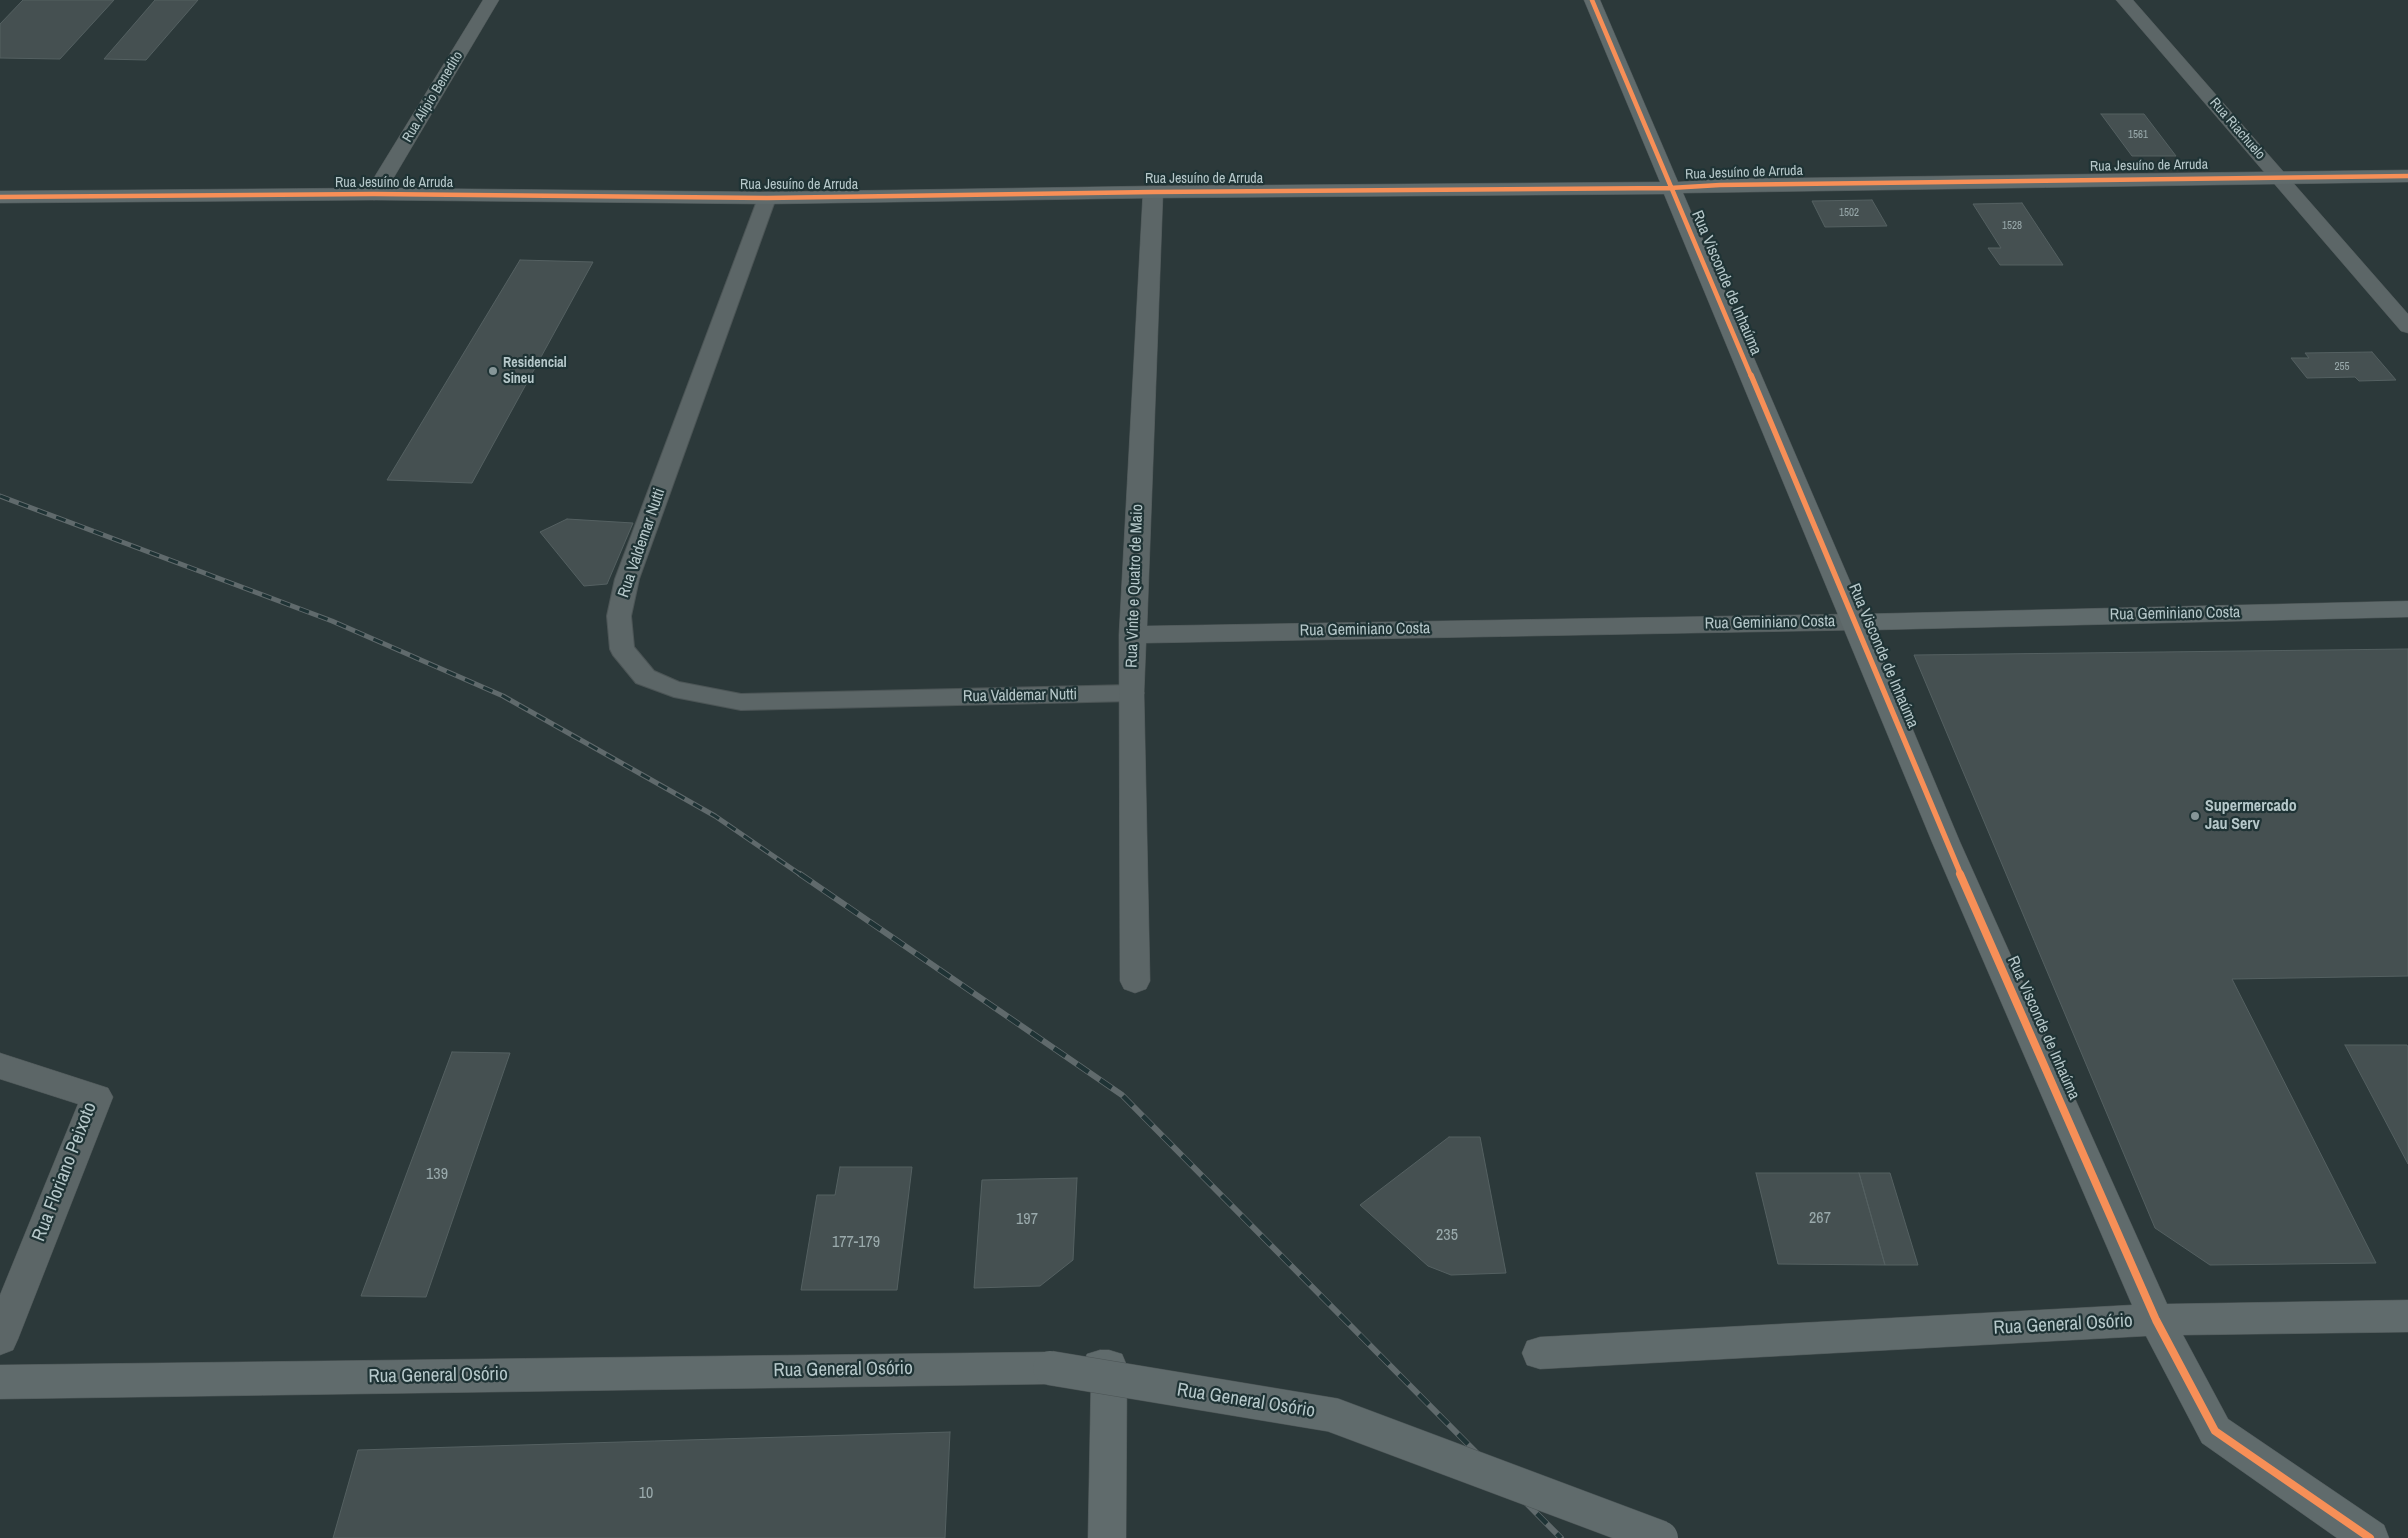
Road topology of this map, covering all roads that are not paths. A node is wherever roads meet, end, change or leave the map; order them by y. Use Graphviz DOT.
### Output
graph roads {
  1 [pos="491,0"];
  2 [pos="1592,0"];
  3 [pos="2124,0"];
  4 [pos="2408,176"];
  5 [pos="2278,177"];
  6 [pos="1670,188"];
  7 [pos="1153,192"];
  8 [pos="374,194"];
  9 [pos="0,197"];
  10 [pos="767,198"];
  11 [pos="2408,327"];
  12 [pos="2408,609"];
  13 [pos="1855,622"];
  14 [pos="1132,634"];
  15 [pos="1131,693"];
  16 [pos="1136,982"];
  17 [pos="0,1066"];
  18 [pos="2408,1316"];
  19 [pos="2156,1320"];
  20 [pos="0,1339"];
  21 [pos="1540,1353"];
  22 [pos="1045,1368"];
  23 [pos="0,1382"];
  24 [pos="1107,1538"];
  25 [pos="1660,1538"];
  26 [pos="2370,1538"];
  1 -- 8 [label="street, Rua Alípio Benedito"];
  2 -- 6 [label="street, Rua Visconde de Inhaúma"];
  3 -- 5 [label="street, Rua Riachuelo"];
  4 -- 5 [label="street, Rua Jesuíno de Arruda"];
  5 -- 6 [label="street, Rua Jesuíno de Arruda"];
  5 -- 11 [label="street, Rua Riachuelo"];
  6 -- 7 [label="street, Rua Jesuíno de Arruda"];
  6 -- 13 [label="street, Rua Visconde de Inhaúma"];
  7 -- 10 [label="street, Rua Jesuíno de Arruda"];
  7 -- 14 [label="street, Rua Vinte e Quatro de Maio"];
  8 -- 9 [label="street, Rua Jesuíno de Arruda"];
  8 -- 10 [label="street, Rua Jesuíno de Arruda"];
  10 -- 15 [label="lane, Rua Valdemar Nutti"];
  12 -- 13 [label="street, Rua Geminiano Costa"];
  13 -- 14 [label="street, Rua Geminiano Costa"];
  13 -- 19 [label="street, Rua Visconde de Inhaúma"];
  14 -- 15 [label="street, Rua Vinte e Quatro de Maio"];
  15 -- 16 [label="street, Rua Vinte e Quatro de Maio"];
  17 -- 20 [label="street, Rua Floriano Peixoto"];
  18 -- 19 [label="street, Rua General Osório"];
  19 -- 21 [label="street, Rua General Osório"];
  19 -- 26 [label="street, Rua Visconde de Inhaúma"];
  22 -- 23 [label="street, Rua General Osório"];
  22 -- 24 [label="street"];
  22 -- 25 [label="street, Rua General Osório, bridge"];
}
